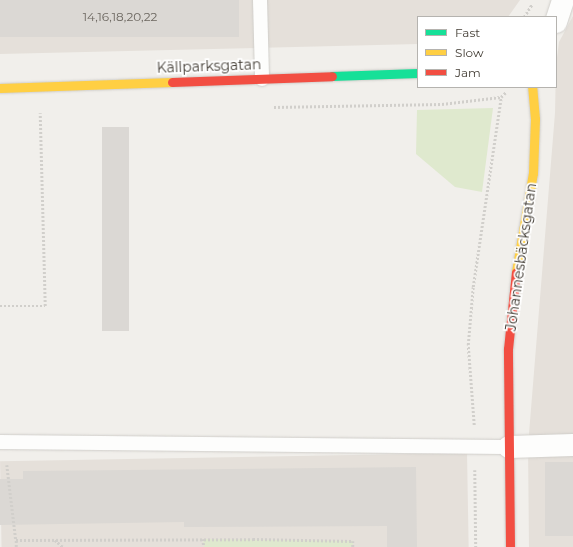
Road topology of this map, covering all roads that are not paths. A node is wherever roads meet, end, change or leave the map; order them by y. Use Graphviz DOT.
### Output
graph roads {
  1 [pos="260,0"];
  2 [pos="563,0"];
  3 [pos="557,19"];
  4 [pos="417,73"];
  5 [pos="262,78"];
  6 [pos="0,88"];
  7 [pos="532,88"];
  8 [pos="2,442"];
  9 [pos="573,445"];
  10 [pos="509,447"];
  11 [pos="510,547"];
  1 -- 5 [label="lane"];
  2 -- 3 [label="street"];
  4 -- 5 [label="street, Källparksgatan"];
  5 -- 6 [label="street, Källparksgatan"];
  7 -- 10 [label="street, Johannesbäcksgatan"];
  8 -- 10 [label="lane"];
  9 -- 10 [label="street"];
  10 -- 11 [label="street, Johannesbäcksgatan"];
}
